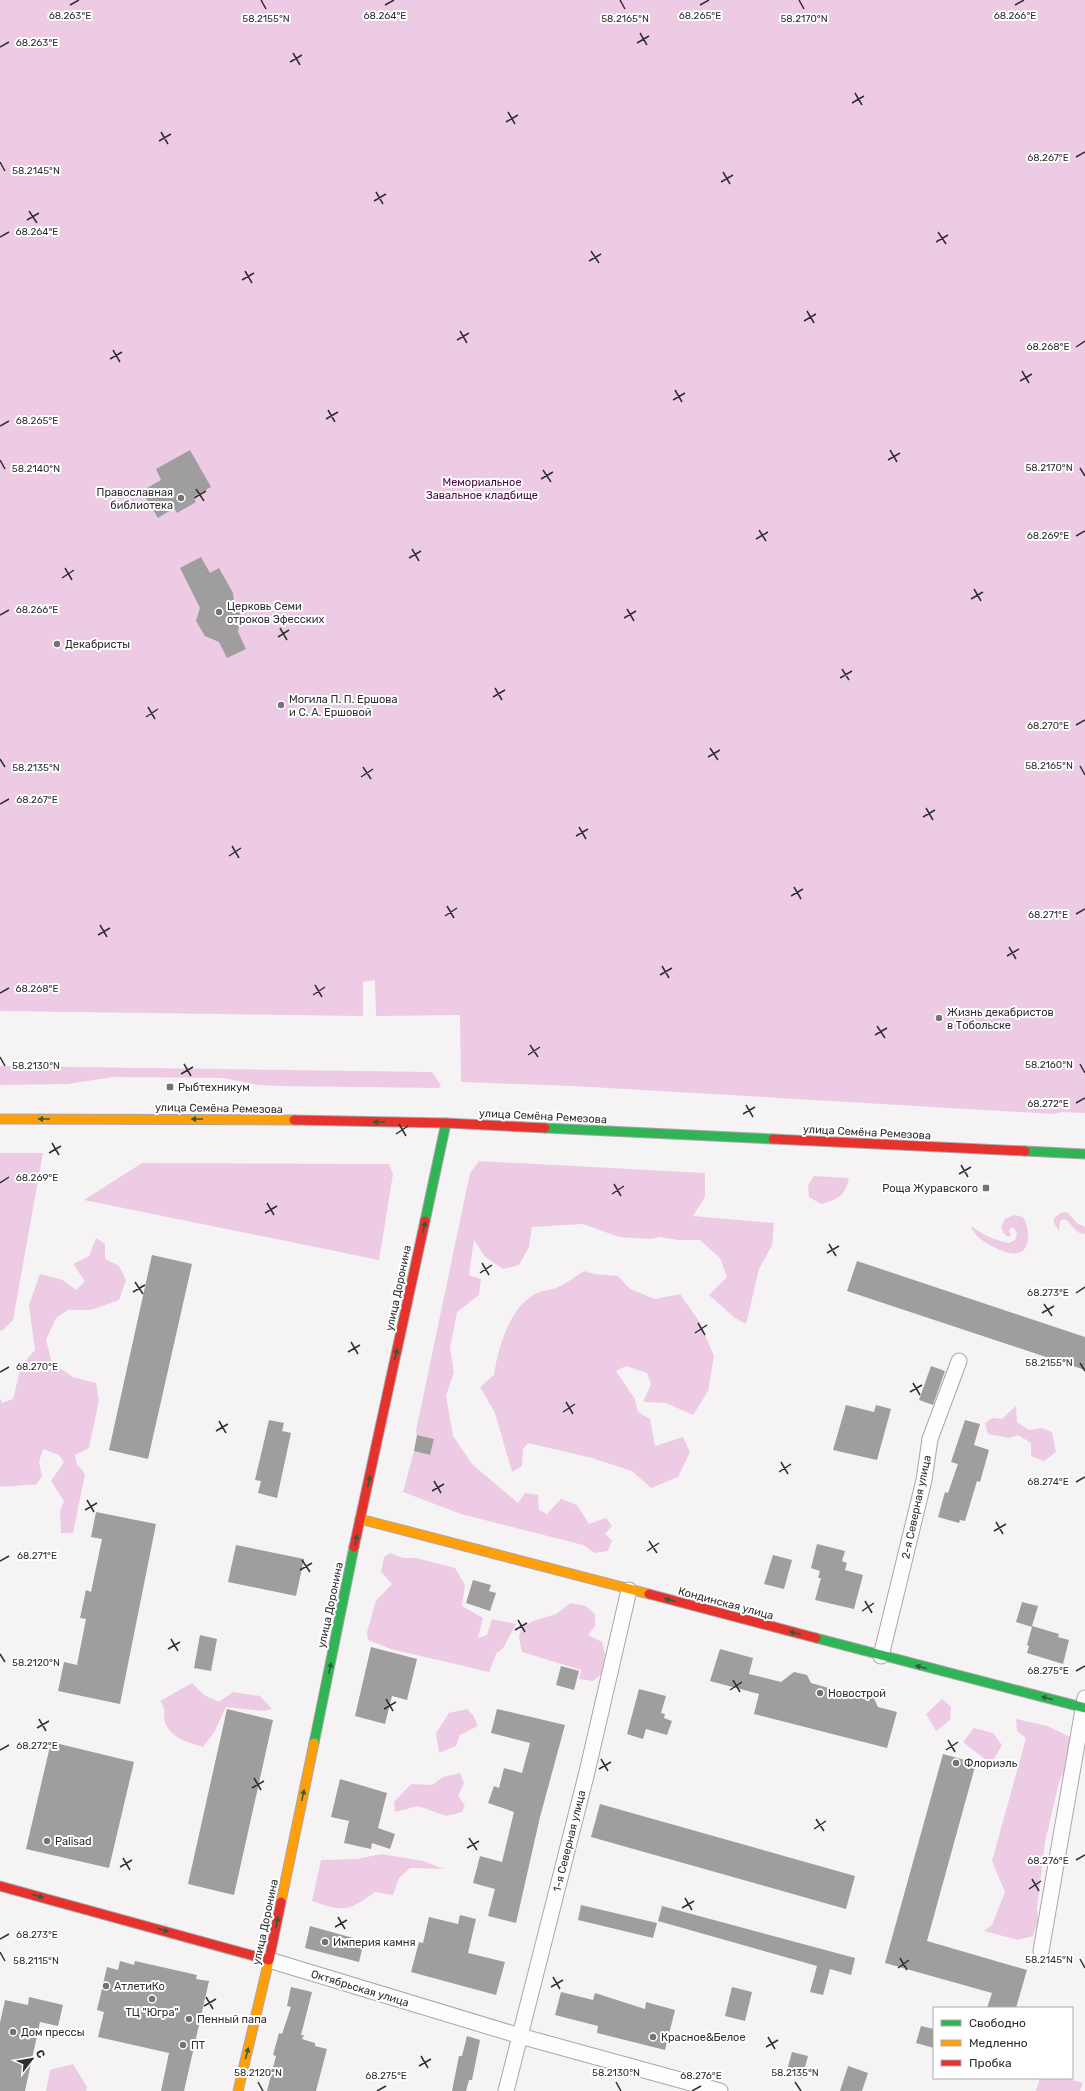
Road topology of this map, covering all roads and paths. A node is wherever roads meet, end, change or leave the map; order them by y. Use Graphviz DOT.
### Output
graph roads {
  1 [pos="0,1119"];
  2 [pos="446,1123"];
  3 [pos="1085,1154"];
  4 [pos="959,1362"];
  5 [pos="360,1519"];
  6 [pos="629,1590"];
  7 [pos="881,1656"];
  8 [pos="1084,1704"];
  9 [pos="0,1886"];
  10 [pos="1041,1951"];
  11 [pos="269,1960"];
  12 [pos="520,2036"];
  13 [pos="238,2091"];
  14 [pos="506,2091"];
  15 [pos="720,2091"];
  2 -- 1 [label="main road, улица Семёна Ремезова, one-way"];
  2 -- 3 [label="main road, улица Семёна Ремезова"];
  5 -- 2 [label="main road, улица Доронина, one-way"];
  4 -- 7 [label="street, 2-я Северная улица"];
  5 -- 6 [label="main road, Кондинская улица"];
  11 -- 5 [label="main road, улица Доронина, one-way"];
  7 -- 6 [label="main road, Кондинская улица, one-way"];
  6 -- 12 [label="street, 1-я Северная улица"];
  8 -- 7 [label="main road, Кондинская улица, one-way"];
  8 -- 10 [label="street"];
  9 -- 11 [label="main road, Октябрьская улица, one-way"];
  11 -- 12 [label="street, Октябрьская улица"];
  13 -- 11 [label="main road, улица Доронина, one-way"];
  12 -- 14 [label="street, 1-я Северная улица"];
  12 -- 15 [label="street, Октябрьская улица"];
}
